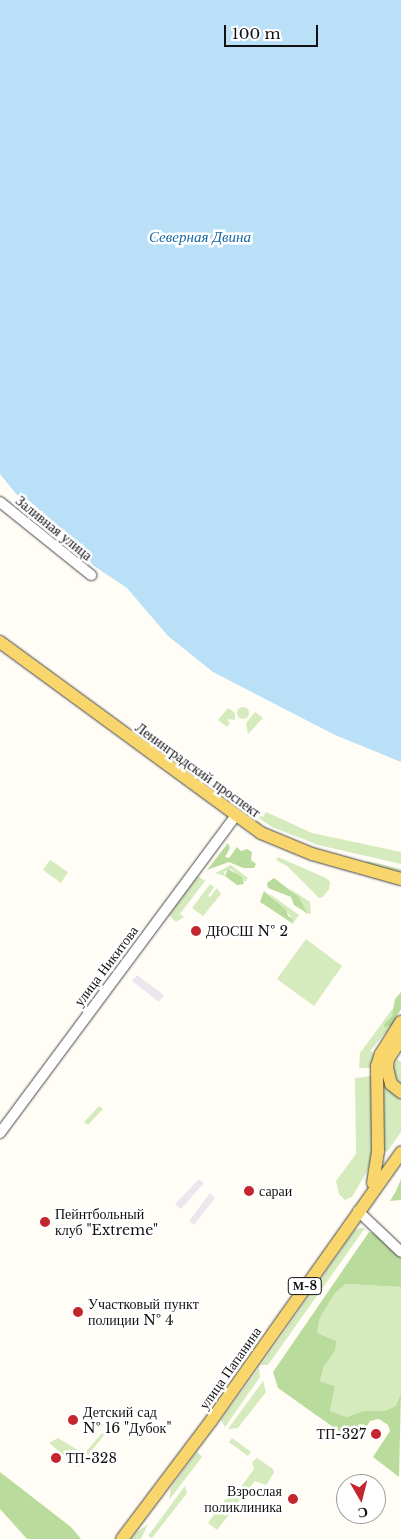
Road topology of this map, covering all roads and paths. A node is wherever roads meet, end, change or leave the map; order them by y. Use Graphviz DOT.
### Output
graph roads {
  1 [pos="0,502"];
  2 [pos="91,575"];
  3 [pos="0,642"];
  4 [pos="235,816"];
  5 [pos="401,879"];
  6 [pos="401,1022"];
  7 [pos="401,1038"];
  8 [pos="401,1092"];
  9 [pos="0,1133"];
  10 [pos="401,1141"];
  11 [pos="401,1153"];
  12 [pos="401,1170"];
  13 [pos="375,1186"];
  14 [pos="358,1211"];
  15 [pos="401,1252"];
  16 [pos="122,1539"];
  1 -- 2 [label="street, Заливная улица"];
  3 -- 4 [label="main road, Ленинградский проспект"];
  4 -- 5 [label="main road, Ленинградский проспект"];
  4 -- 9 [label="street, улица Никитова"];
  6 -- 13 [label="main road"];
  7 -- 8 [label="main road"];
  10 -- 13 [label="main road, улица Папанина / М-8"];
  11 -- 13 [label="main road, улица Папанина / М-8"];
  12 -- 13 [label="main road"];
  13 -- 14 [label="main road, улица Папанина / М-8"];
  14 -- 15 [label="street"];
  14 -- 16 [label="main road, улица Папанина / М-8"];
}
